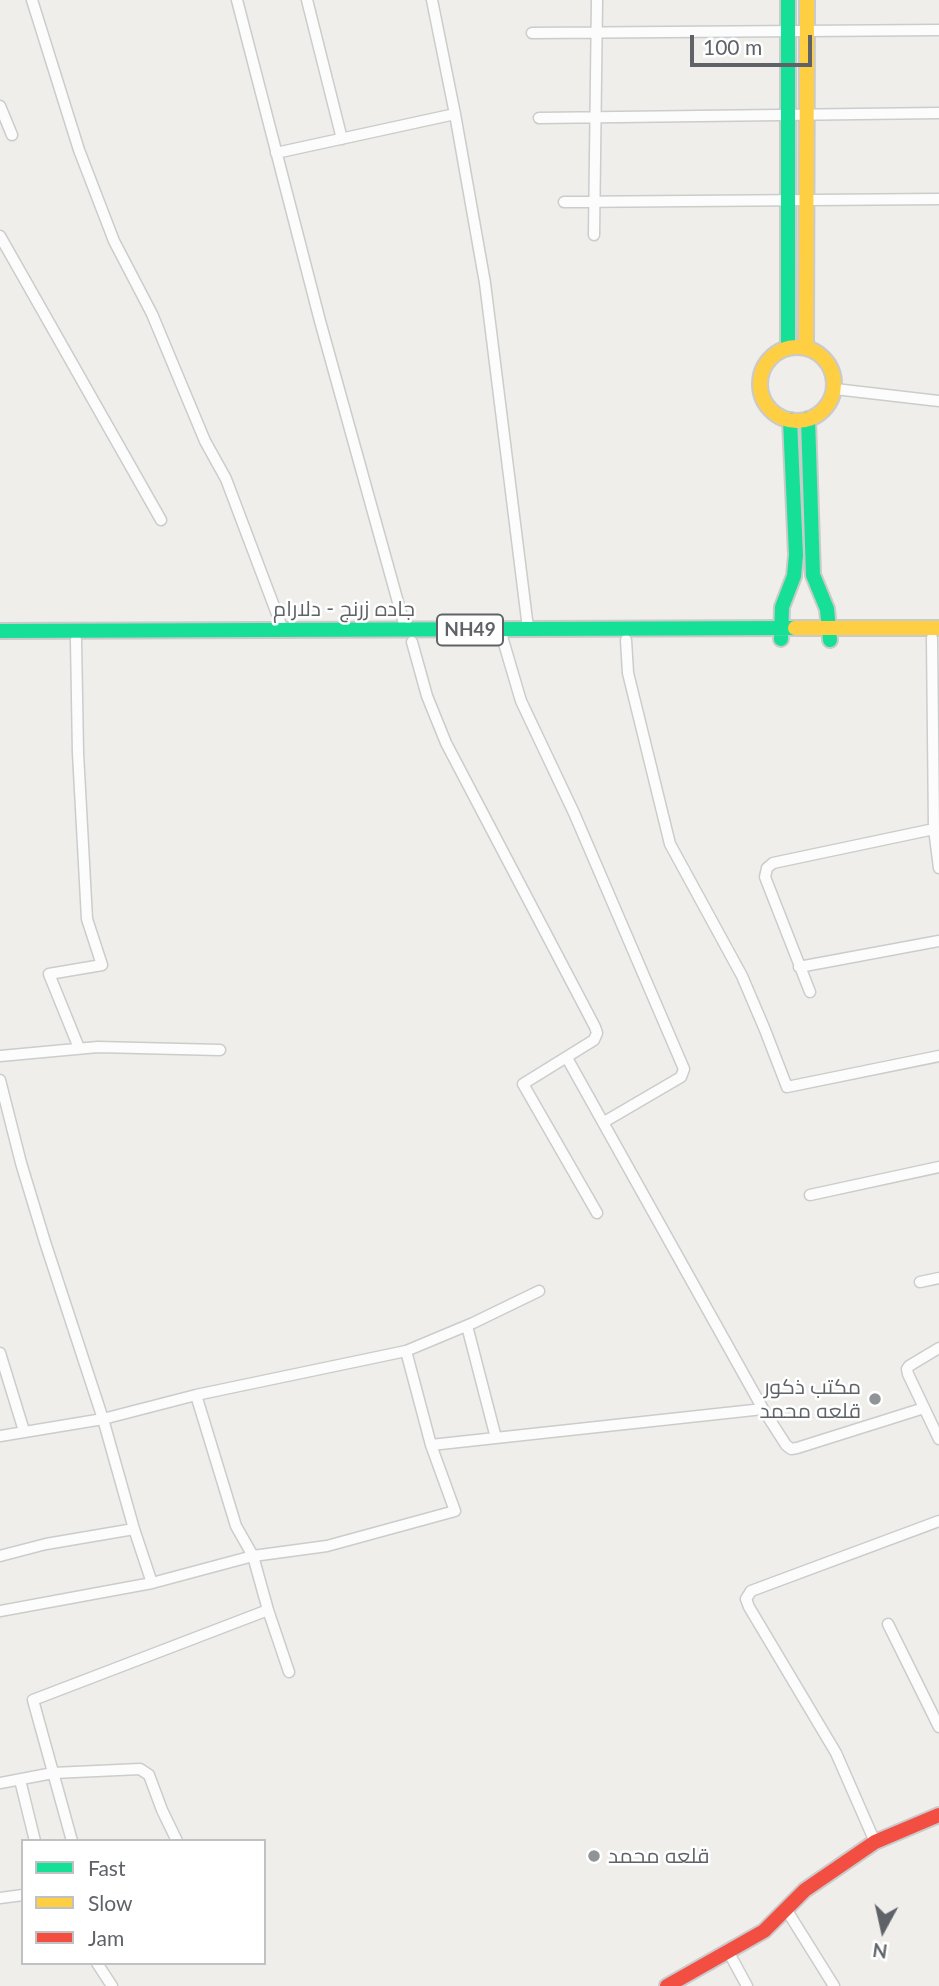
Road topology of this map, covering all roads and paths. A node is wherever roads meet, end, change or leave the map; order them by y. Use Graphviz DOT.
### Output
graph roads {
  1 [pos="32,0"];
  2 [pos="237,0"];
  3 [pos="307,0"];
  4 [pos="432,0"];
  5 [pos="597,0"];
  6 [pos="788,0"];
  7 [pos="807,0"];
  8 [pos="939,30"];
  9 [pos="788,31"];
  10 [pos="807,31"];
  11 [pos="532,33"];
  12 [pos="596,33"];
  13 [pos="0,106"];
  14 [pos="939,113"];
  15 [pos="455,114"];
  16 [pos="788,115"];
  17 [pos="806,115"];
  18 [pos="595,117"];
  19 [pos="539,118"];
  20 [pos="12,135"];
  21 [pos="342,139"];
  22 [pos="276,153"];
  23 [pos="939,199"];
  24 [pos="788,200"];
  25 [pos="806,200"];
  26 [pos="594,201"];
  27 [pos="564,202"];
  28 [pos="594,235"];
  29 [pos="0,236"];
  30 [pos="788,347"];
  31 [pos="806,347"];
  32 [pos="835,389"];
  33 [pos="939,401"];
  34 [pos="808,419"];
  35 [pos="790,421"];
  36 [pos="161,520"];
  37 [pos="528,628"];
  38 [pos="282,630"];
  39 [pos="0,631"];
  40 [pos="781,633"];
  41 [pos="829,634"];
  42 [pos="502,635"];
  43 [pos="937,635"];
  44 [pos="409,636"];
  45 [pos="76,640"];
  46 [pos="626,640"];
  47 [pos="0,641"];
  48 [pos="934,829"];
  49 [pos="939,868"];
  50 [pos="939,940"];
  51 [pos="799,967"];
  52 [pos="810,992"];
  53 [pos="79,1048"];
  54 [pos="220,1050"];
  55 [pos="0,1056"];
  56 [pos="939,1056"];
  57 [pos="567,1058"];
  58 [pos="0,1080"];
  59 [pos="604,1122"];
  60 [pos="939,1167"];
  61 [pos="810,1195"];
  62 [pos="597,1213"];
  63 [pos="939,1278"];
  64 [pos="920,1282"];
  65 [pos="539,1291"];
  66 [pos="467,1326"];
  67 [pos="939,1348"];
  68 [pos="406,1351"];
  69 [pos="0,1353"];
  70 [pos="196,1395"];
  71 [pos="924,1408"];
  72 [pos="763,1409"];
  73 [pos="103,1419"];
  74 [pos="24,1431"];
  75 [pos="0,1436"];
  76 [pos="496,1438"];
  77 [pos="939,1439"];
  78 [pos="431,1445"];
  79 [pos="939,1521"];
  80 [pos="134,1529"];
  81 [pos="0,1556"];
  82 [pos="253,1556"];
  83 [pos="152,1583"];
  84 [pos="268,1610"];
  85 [pos="0,1611"];
  86 [pos="888,1623"];
  87 [pos="289,1672"];
  88 [pos="939,1727"];
  89 [pos="53,1773"];
  90 [pos="20,1780"];
  91 [pos="0,1783"];
  92 [pos="939,1815"];
  93 [pos="35,1839"];
  94 [pos="71,1839"];
  95 [pos="176,1839"];
  96 [pos="875,1842"];
  97 [pos="21,1895"];
  98 [pos="0,1898"];
  99 [pos="786,1909"];
  100 [pos="728,1951"];
  101 [pos="98,1965"];
  102 [pos="112,1986"];
  103 [pos="667,1986"];
  104 [pos="747,1986"];
  105 [pos="834,1986"];
  1 -- 38 [label="street"];
  2 -- 22 [label="street"];
  3 -- 21 [label="street"];
  4 -- 15 [label="street"];
  5 -- 12 [label="street"];
  6 -- 9 [label="main road"];
  7 -- 10 [label="main road"];
  8 -- 10 [label="street"];
  9 -- 10 [label="street"];
  9 -- 12 [label="street"];
  9 -- 16 [label="main road"];
  10 -- 17 [label="main road"];
  11 -- 12 [label="street"];
  12 -- 18 [label="street"];
  13 -- 20 [label="street"];
  14 -- 17 [label="street"];
  15 -- 21 [label="street"];
  15 -- 37 [label="street"];
  16 -- 17 [label="street"];
  16 -- 18 [label="street"];
  16 -- 24 [label="main road"];
  17 -- 25 [label="main road"];
  18 -- 19 [label="street"];
  18 -- 26 [label="street"];
  21 -- 22 [label="street"];
  22 -- 44 [label="street"];
  23 -- 25 [label="street"];
  24 -- 25 [label="street"];
  24 -- 26 [label="street"];
  24 -- 30 [label="main road"];
  25 -- 31 [label="main road"];
  26 -- 27 [label="street"];
  26 -- 28 [label="street"];
  29 -- 36 [label="street"];
  30 -- 31 [label="main road"];
  30 -- 35 [label="main road"];
  31 -- 32 [label="main road"];
  32 -- 33 [label="street"];
  32 -- 34 [label="main road"];
  34 -- 35 [label="main road"];
  34 -- 41 [label="main road"];
  35 -- 40 [label="main road"];
  37 -- 40 [label="main road, جاده زرنج - دلارام / NH49"];
  37 -- 42 [label="main road, جاده زرنج - دلارام / NH49"];
  38 -- 39 [label="main road, جاده زرنج - دلارام / NH49"];
  38 -- 44 [label="main road, جاده زرنج - دلارام / NH49"];
  40 -- 41 [label="main road, جاده زرنج - دلارام / NH49"];
  40 -- 46 [label="main road, جاده زرنج - دلارام / NH49"];
  41 -- 43 [label="main road, جاده زرنج - دلارام / NH49"];
  42 -- 44 [label="main road, جاده زرنج - دلارام / NH49"];
  42 -- 46 [label="main road, جاده زرنج - دلارام / NH49"];
  42 -- 59 [label="street"];
  43 -- 48 [label="street"];
  44 -- 45 [label="main road, جاده زرنج - دلارام / NH49"];
  44 -- 57 [label="street"];
  45 -- 47 [label="main road, جاده زرنج - دلارام / NH49"];
  45 -- 53 [label="street"];
  46 -- 56 [label="street"];
  48 -- 49 [label="street"];
  48 -- 51 [label="street"];
  50 -- 51 [label="street"];
  51 -- 52 [label="street"];
  53 -- 54 [label="street"];
  53 -- 55 [label="street"];
  57 -- 59 [label="street"];
  57 -- 62 [label="street"];
  58 -- 73 [label="street"];
  59 -- 72 [label="street"];
  60 -- 61 [label="street"];
  63 -- 64 [label="street"];
  65 -- 66 [label="street"];
  66 -- 68 [label="street"];
  66 -- 76 [label="street"];
  67 -- 71 [label="street"];
  68 -- 70 [label="street"];
  68 -- 78 [label="street"];
  69 -- 74 [label="street"];
  70 -- 73 [label="street"];
  70 -- 82 [label="street"];
  71 -- 72 [label="street"];
  71 -- 77 [label="street"];
  72 -- 76 [label="street"];
  73 -- 74 [label="street"];
  73 -- 80 [label="street"];
  74 -- 75 [label="street"];
  76 -- 78 [label="street"];
  78 -- 82 [label="street"];
  79 -- 96 [label="street"];
  80 -- 81 [label="street"];
  80 -- 83 [label="street"];
  82 -- 83 [label="street"];
  82 -- 84 [label="street"];
  83 -- 85 [label="street"];
  84 -- 87 [label="street"];
  84 -- 89 [label="street"];
  86 -- 88 [label="street"];
  89 -- 90 [label="street"];
  89 -- 94 [label="street"];
  89 -- 95 [label="street"];
  90 -- 91 [label="street"];
  90 -- 93 [label="street"];
  92 -- 96 [label="main road"];
  96 -- 99 [label="main road"];
  97 -- 98 [label="street"];
  99 -- 100 [label="main road"];
  99 -- 105 [label="street"];
  100 -- 103 [label="main road"];
  100 -- 104 [label="street"];
  101 -- 102 [label="street"];
}
